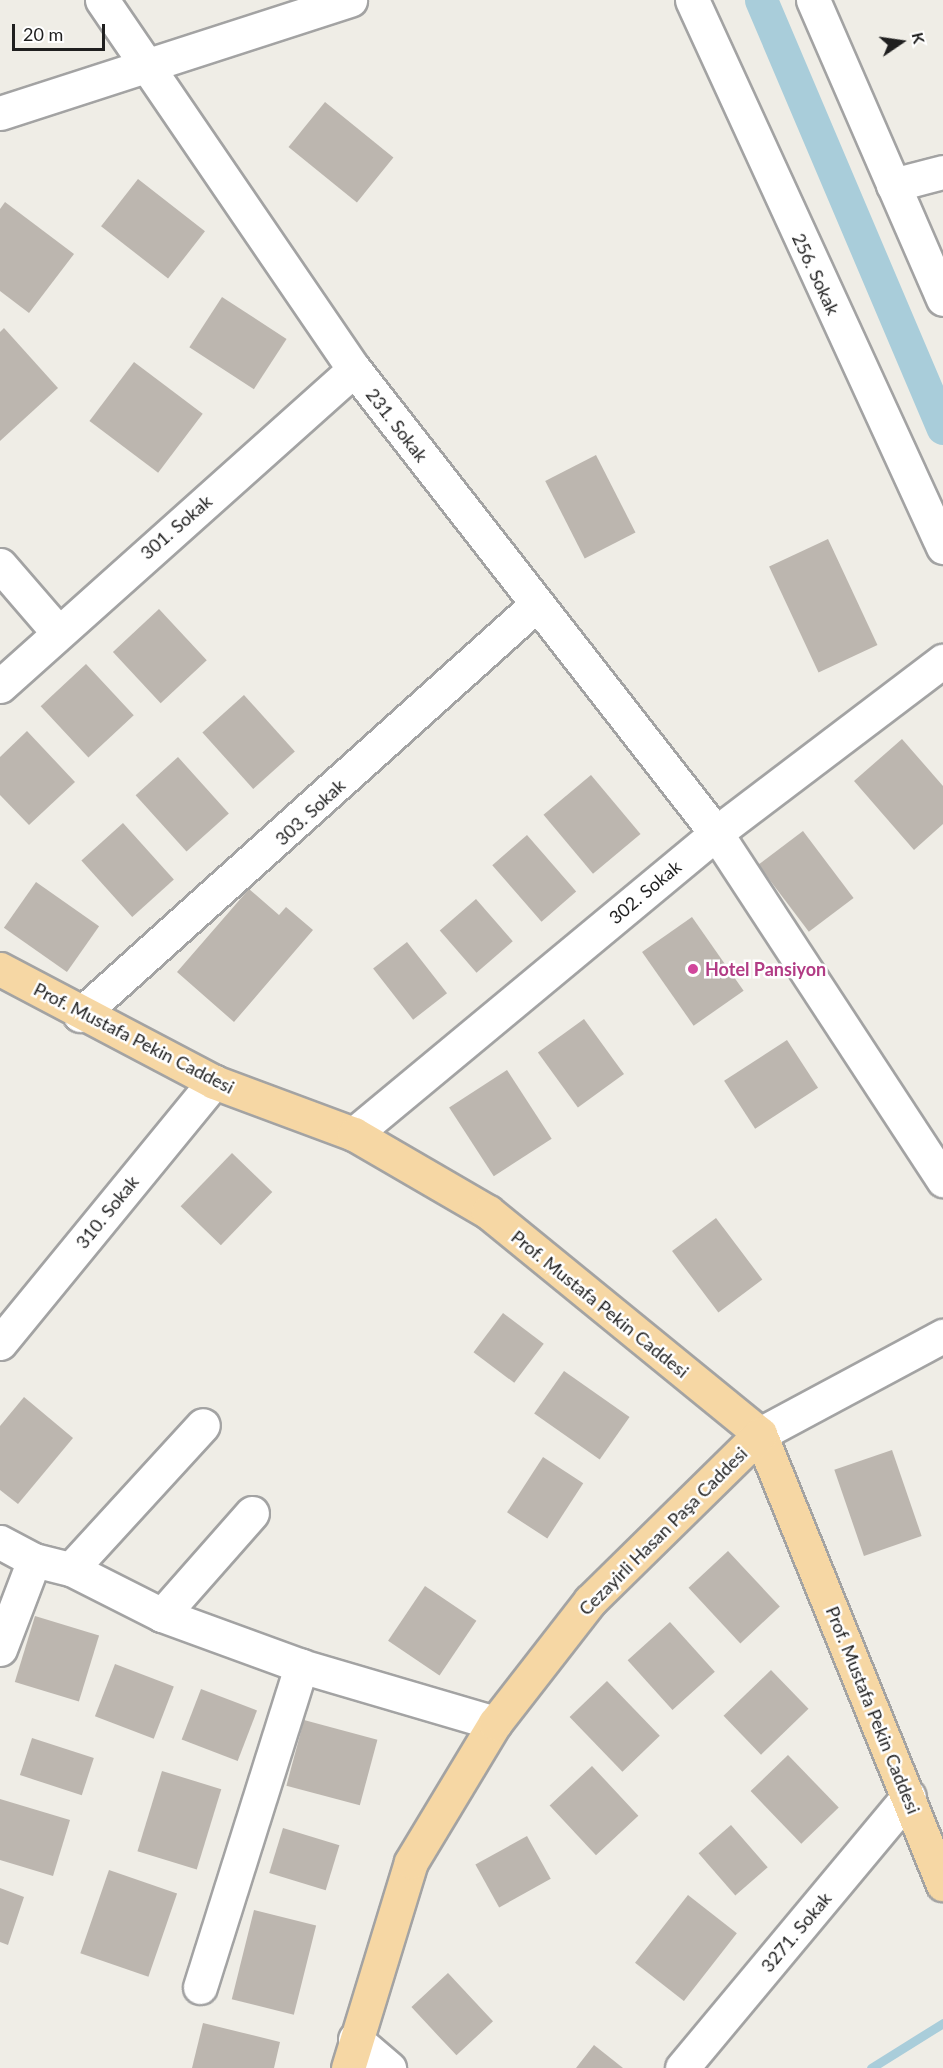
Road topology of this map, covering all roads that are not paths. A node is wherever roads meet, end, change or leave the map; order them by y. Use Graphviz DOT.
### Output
graph roads {
  1 [pos="102,0"];
  2 [pos="350,0"];
  3 [pos="692,0"];
  4 [pos="813,0"];
  5 [pos="144,66"];
  6 [pos="0,113"];
  7 [pos="943,172"];
  8 [pos="893,185"];
  9 [pos="943,299"];
  10 [pos="354,369"];
  11 [pos="943,547"];
  12 [pos="0,565"];
  13 [pos="536,605"];
  14 [pos="57,631"];
  15 [pos="943,661"];
  16 [pos="0,686"];
  17 [pos="716,833"];
  18 [pos="0,969"];
  19 [pos="80,1015"];
  20 [pos="214,1082"];
  21 [pos="354,1134"];
  22 [pos="943,1180"];
  23 [pos="943,1336"];
  24 [pos="0,1343"];
  25 [pos="203,1425"];
  26 [pos="760,1434"];
  27 [pos="252,1513"];
  28 [pos="0,1542"];
  29 [pos="34,1560"];
  30 [pos="71,1569"];
  31 [pos="162,1615"];
  32 [pos="0,1649"];
  33 [pos="301,1666"];
  34 [pos="495,1723"];
  35 [pos="909,1796"];
  36 [pos="943,1884"];
  37 [pos="200,1986"];
  38 [pos="351,2054"];
  39 [pos="389,2068"];
  40 [pos="682,2068"];
  1 -- 5 [label="street, 231. Sokak"];
  2 -- 5 [label="street"];
  3 -- 11 [label="street, 256. Sokak"];
  4 -- 8 [label="street"];
  5 -- 6 [label="street"];
  5 -- 10 [label="street, 231. Sokak"];
  7 -- 8 [label="street"];
  8 -- 9 [label="street"];
  10 -- 13 [label="street, 231. Sokak"];
  10 -- 14 [label="street, 301. Sokak"];
  12 -- 14 [label="street"];
  13 -- 17 [label="street, 231. Sokak"];
  13 -- 19 [label="street, 303. Sokak"];
  14 -- 16 [label="street, 301. Sokak"];
  15 -- 17 [label="street, 302. Sokak"];
  17 -- 21 [label="street, 302. Sokak"];
  17 -- 22 [label="street, 231. Sokak"];
  18 -- 19 [label="main road, Prof. Mustafa Pekin Caddesi"];
  19 -- 20 [label="main road, Prof. Mustafa Pekin Caddesi"];
  20 -- 21 [label="main road, Prof. Mustafa Pekin Caddesi"];
  20 -- 24 [label="street, 310. Sokak"];
  21 -- 26 [label="main road, Prof. Mustafa Pekin Caddesi"];
  23 -- 26 [label="street, Cezayirli Hasan Paşa Caddesi"];
  25 -- 30 [label="street"];
  26 -- 34 [label="main road, Cezayirli Hasan Paşa Caddesi"];
  26 -- 35 [label="main road, Prof. Mustafa Pekin Caddesi"];
  27 -- 31 [label="street"];
  28 -- 29 [label="street"];
  29 -- 30 [label="street"];
  29 -- 32 [label="street"];
  30 -- 31 [label="street"];
  31 -- 33 [label="street"];
  33 -- 34 [label="street"];
  33 -- 37 [label="street"];
  34 -- 38 [label="main road, Cezayirli Hasan Paşa Caddesi"];
  35 -- 36 [label="main road, Prof. Mustafa Pekin Caddesi"];
  35 -- 40 [label="street, 3271. Sokak"];
  38 -- 39 [label="street"];
}
